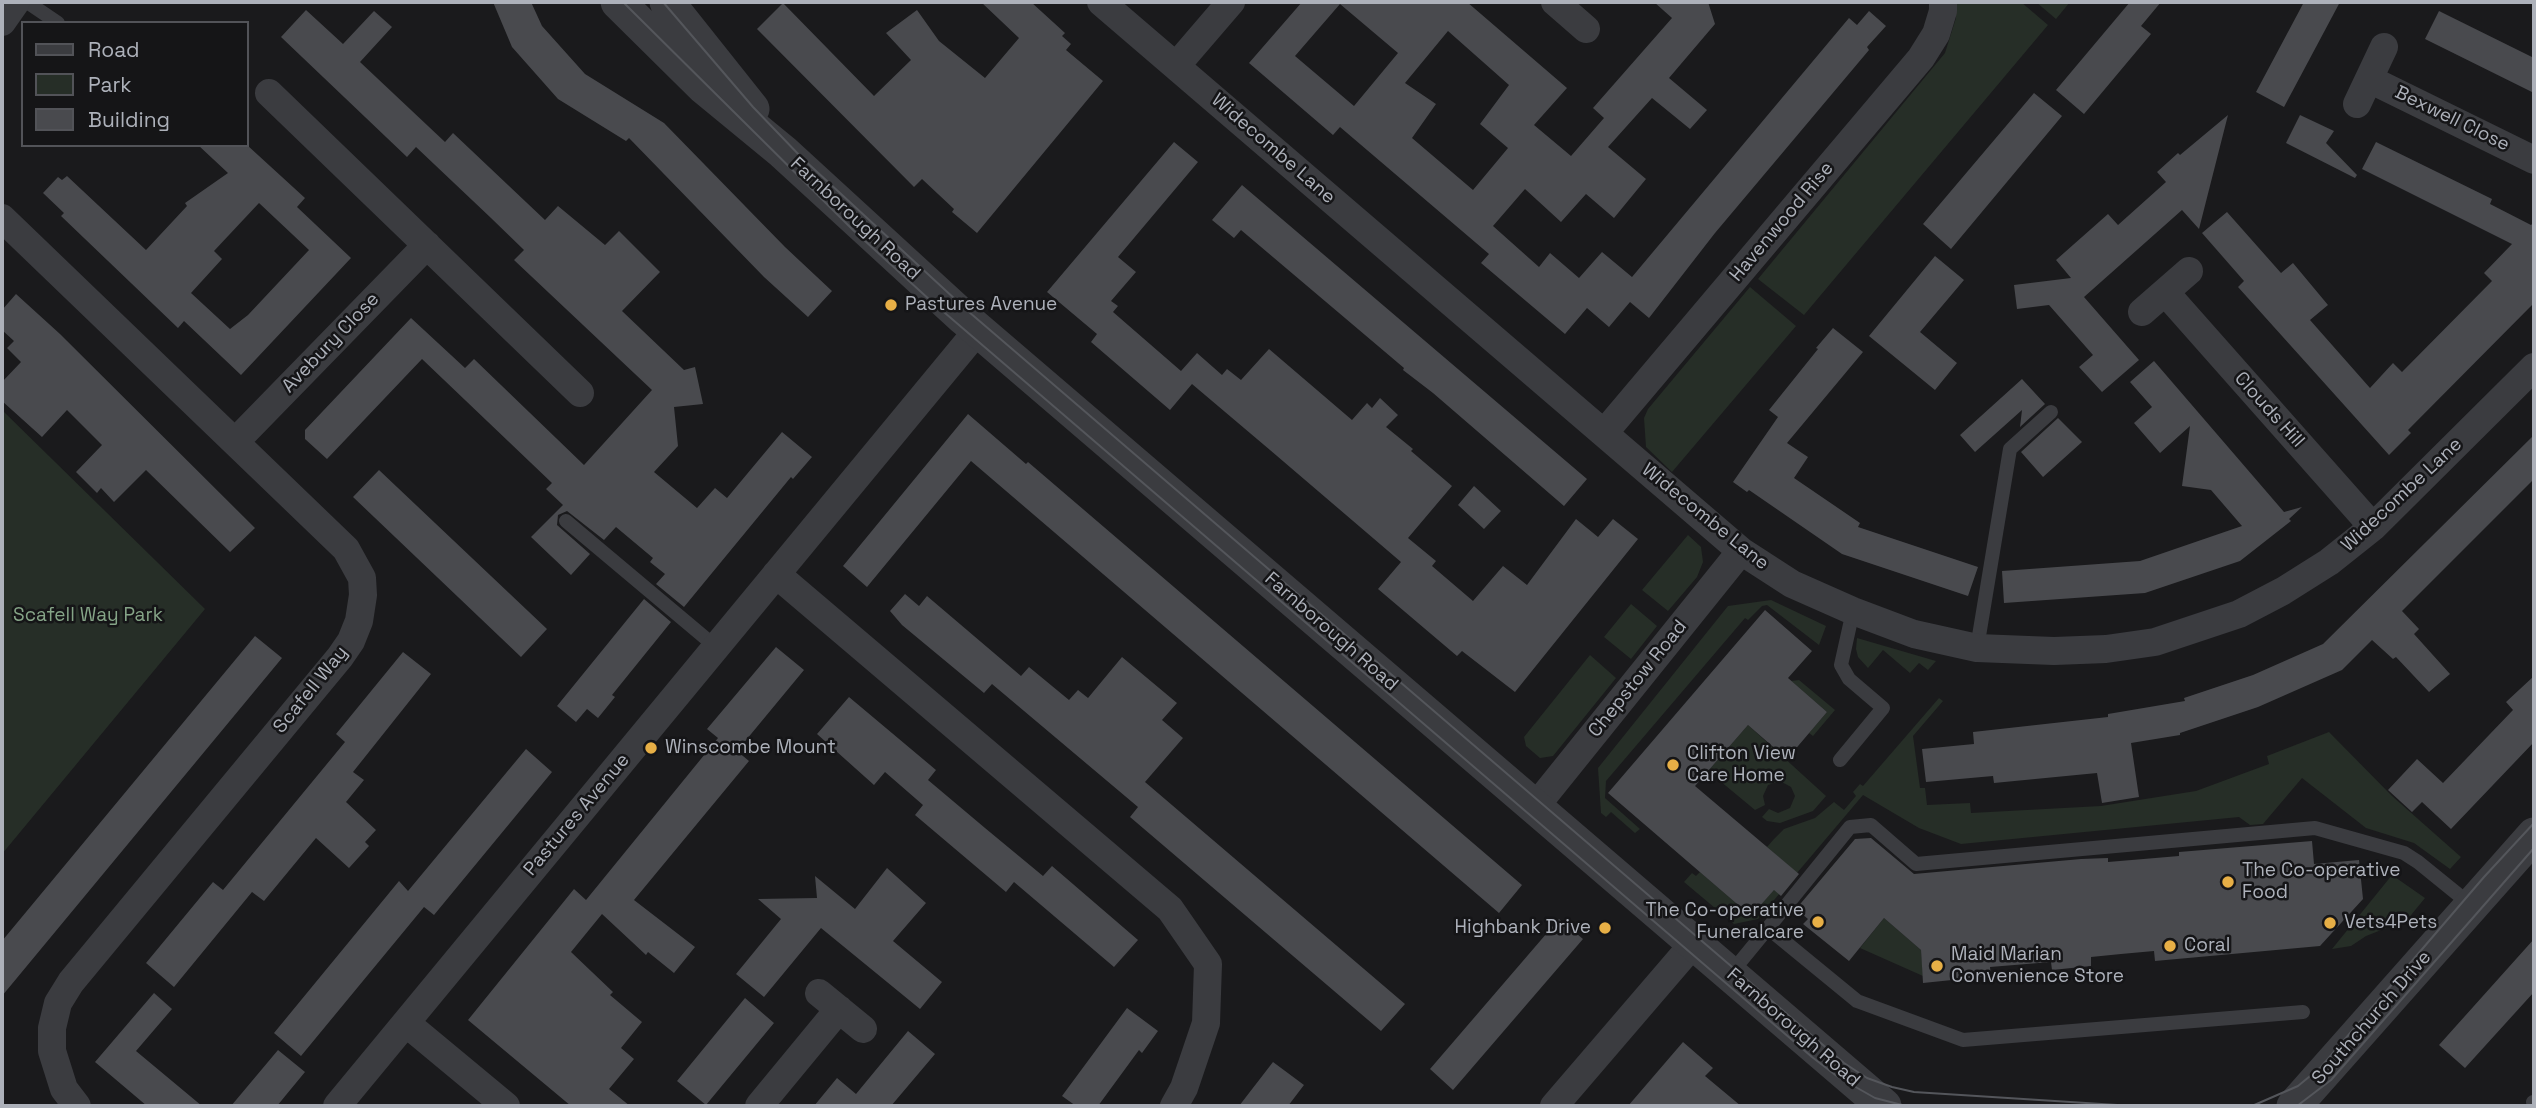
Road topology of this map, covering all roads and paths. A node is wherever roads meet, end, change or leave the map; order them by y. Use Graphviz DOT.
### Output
graph roads {
  1 [pos="16,2"];
  2 [pos="27,2"];
  3 [pos="618,2"];
  4 [pos="667,2"];
  5 [pos="1101,2"];
  6 [pos="1231,2"];
  7 [pos="1555,2"];
  8 [pos="1943,2"];
  9 [pos="55,21"];
  10 [pos="2,22"];
  11 [pos="1586,29"];
  12 [pos="2384,47"];
  13 [pos="1176,66"];
  14 [pos="2369,79"];
  15 [pos="269,93"];
  16 [pos="2357,104"];
  17 [pos="783,152"];
  18 [pos="2534,160"];
  19 [pos="2,218"];
  20 [pos="427,245"];
  21 [pos="2189,271"];
  22 [pos="2165,292"];
  23 [pos="2143,312"];
  24 [pos="978,330"];
  25 [pos="2534,367"];
  26 [pos="580,393"];
  27 [pos="2051,412"];
  28 [pos="1604,433"];
  29 [pos="234,442"];
  30 [pos="566,521"];
  31 [pos="2373,527"];
  32 [pos="1741,551"];
  33 [pos="776,574"];
  34 [pos="1853,611"];
  35 [pos="716,647"];
  36 [pos="1978,648"];
  37 [pos="1840,760"];
  38 [pos="1535,807"];
  39 [pos="2534,835"];
  40 [pos="2471,905"];
  41 [pos="1768,928"];
  42 [pos="1694,943"];
  43 [pos="1730,974"];
  44 [pos="2303,1012"];
  45 [pos="406,1023"];
  46 [pos="863,1029"];
  47 [pos="77,1106"];
  48 [pos="337,1106"];
  49 [pos="506,1106"];
  50 [pos="759,1106"];
  51 [pos="1174,1106"];
  52 [pos="1554,1106"];
  53 [pos="1884,1106"];
  54 [pos="2294,1106"];
  1 -- 10 [label="street"];
  2 -- 9 [label="lane"];
  3 -- 17 [label="street, Farnborough Road"];
  4 -- 17 [label="street, Farnborough Road"];
  5 -- 13 [label="street, Widecombe Lane"];
  6 -- 13 [label="street"];
  7 -- 11 [label="street"];
  8 -- 28 [label="street, Havenwood Rise"];
  12 -- 14 [label="street"];
  13 -- 28 [label="street, Widecombe Lane"];
  14 -- 16 [label="street"];
  14 -- 18 [label="street, Bexwell Close"];
  15 -- 20 [label="street"];
  17 -- 24 [label="street, Farnborough Road"];
  19 -- 29 [label="street, Scafell Way"];
  20 -- 26 [label="street"];
  20 -- 29 [label="street, Avebury Close"];
  21 -- 22 [label="street"];
  22 -- 23 [label="street"];
  22 -- 31 [label="street, Clouds Hill"];
  24 -- 33 [label="street, Pastures Avenue"];
  24 -- 38 [label="street, Farnborough Road"];
  25 -- 31 [label="street, Widecombe Lane"];
  27 -- 36 [label="lane"];
  28 -- 32 [label="street, Widecombe Lane"];
  29 -- 47 [label="street, Scafell Way"];
  30 -- 35 [label="lane"];
  31 -- 36 [label="street, Widecombe Lane"];
  32 -- 34 [label="street, Widecombe Lane"];
  32 -- 38 [label="street, Chepstow Road"];
  33 -- 35 [label="street, Pastures Avenue"];
  33 -- 51 [label="street"];
  34 -- 36 [label="street, Widecombe Lane"];
  34 -- 37 [label="lane"];
  35 -- 45 [label="street, Pastures Avenue"];
  38 -- 42 [label="street, Farnborough Road"];
  39 -- 40 [label="street, Southchurch Drive"];
  40 -- 41 [label="lane"];
  40 -- 54 [label="street, Southchurch Drive"];
  41 -- 43 [label="lane"];
  41 -- 44 [label="lane"];
  42 -- 43 [label="street, Farnborough Road"];
  42 -- 52 [label="street"];
  43 -- 53 [label="street, Farnborough Road"];
  45 -- 48 [label="street, Pastures Avenue"];
  45 -- 49 [label="street"];
  46 -- 50 [label="street"];
}
